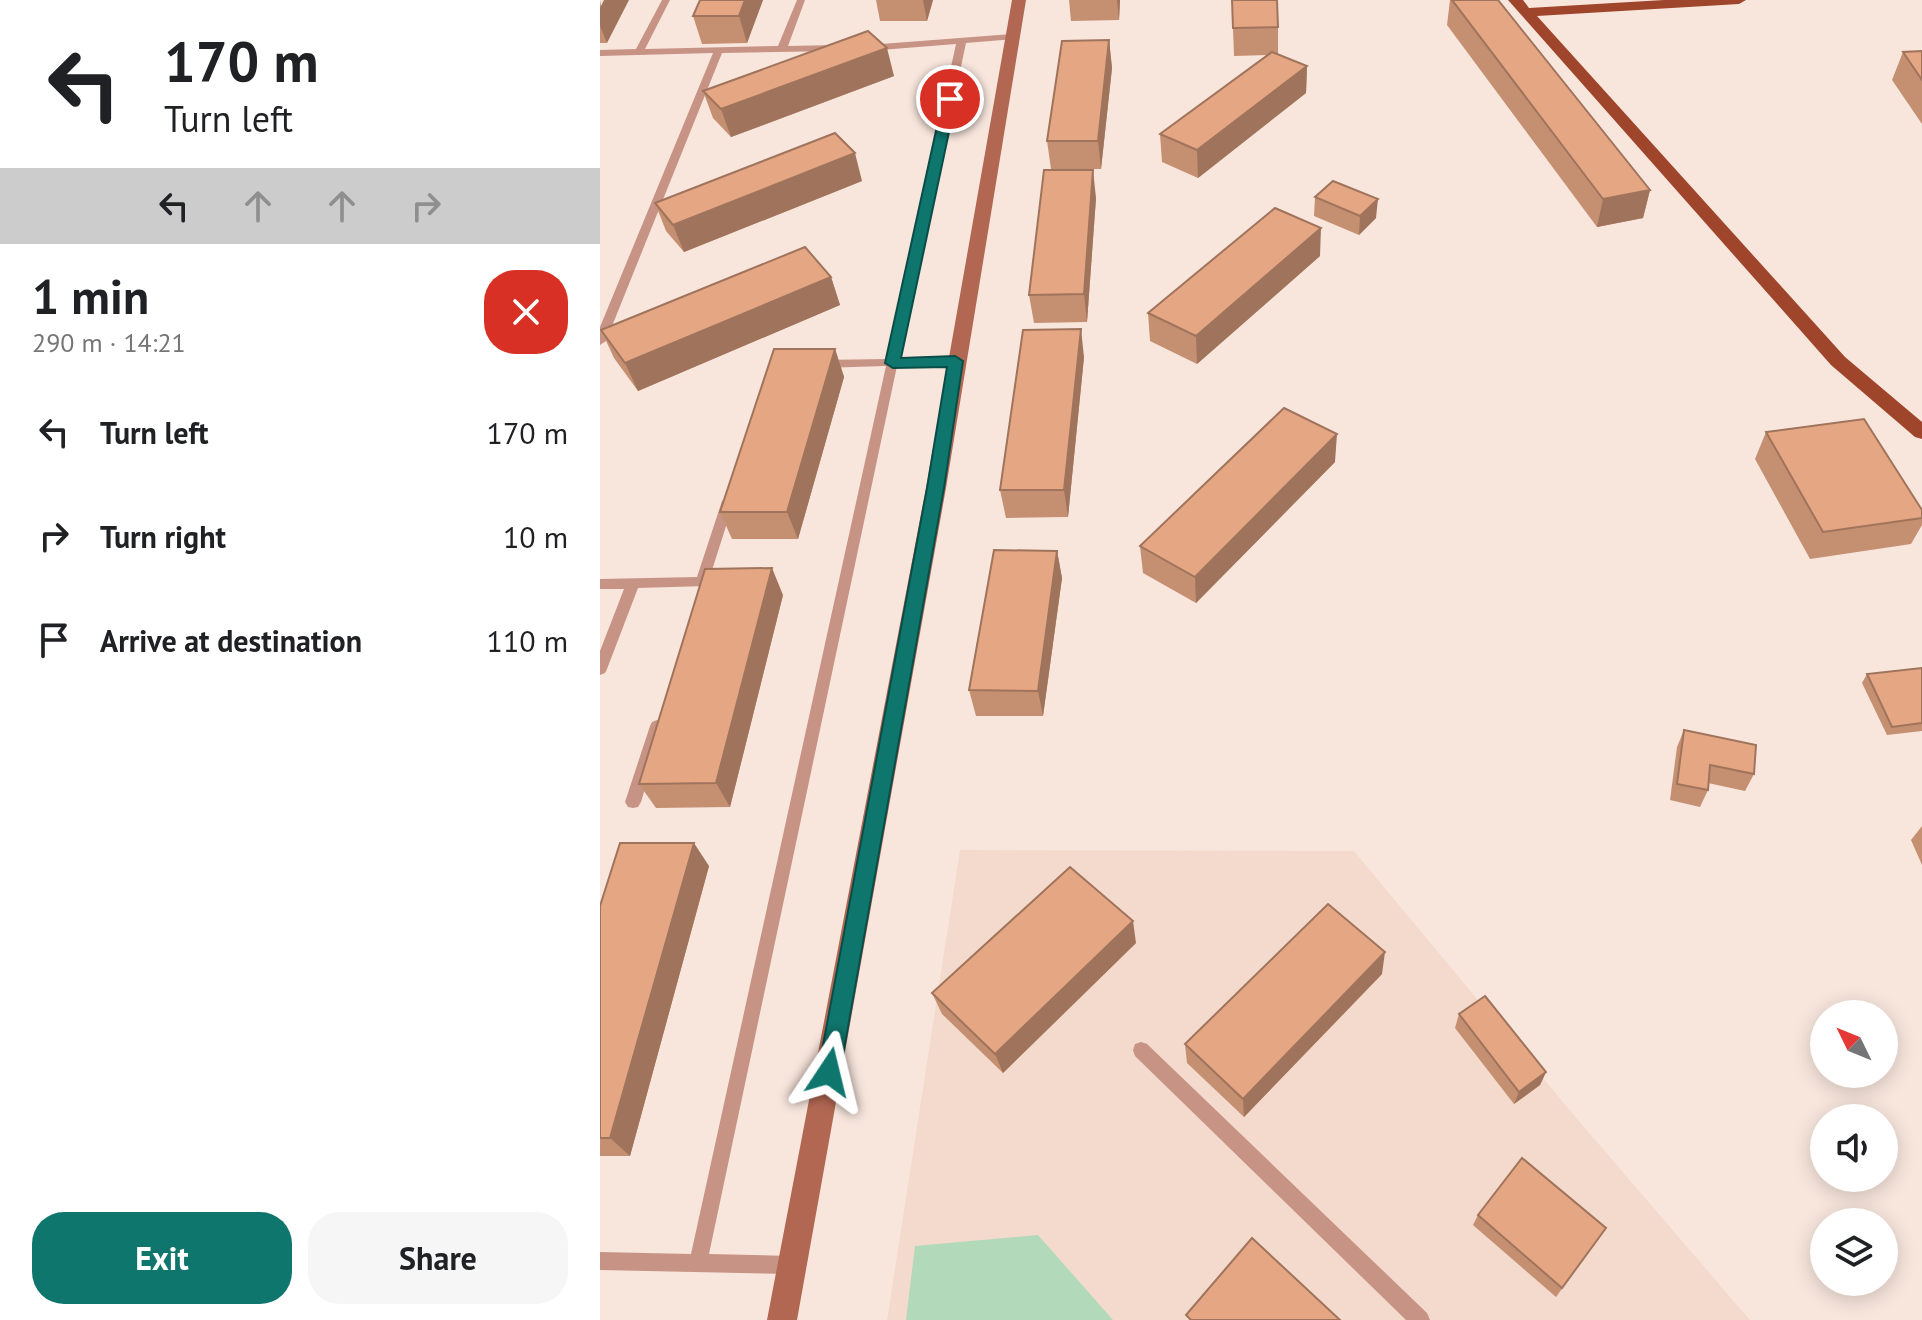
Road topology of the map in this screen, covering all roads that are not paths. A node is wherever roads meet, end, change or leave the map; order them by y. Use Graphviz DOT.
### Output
graph roads {
  1 [pos="666,0"];
  2 [pos="801,0"];
  3 [pos="1019,0"];
  4 [pos="1739,0"];
  5 [pos="1520,6"];
  6 [pos="1012,37"];
  7 [pos="962,40"];
  8 [pos="782,49"];
  9 [pos="719,50"];
  10 [pos="639,52"];
  11 [pos="600,53"];
  12 [pos="603,328"];
  13 [pos="600,341"];
  14 [pos="955,361"];
  15 [pos="893,363"];
  16 [pos="807,364"];
  17 [pos="1922,432"];
  18 [pos="730,491"];
  19 [pos="600,584"];
  20 [pos="633,584"];
  21 [pos="600,669"];
  22 [pos="661,714"];
  23 [pos="633,802"];
  24 [pos="1141,1050"];
  25 [pos="600,1261"];
  26 [pos="698,1263"];
  27 [pos="792,1265"];
  28 [pos="782,1320"];
  29 [pos="1420,1320"];
  1 -- 10 [label="lane"];
  2 -- 8 [label="lane"];
  3 -- 6 [label="main road"];
  4 -- 5 [label="main road"];
  5 -- 17 [label="main road"];
  6 -- 7 [label="lane"];
  6 -- 14 [label="main road"];
  7 -- 8 [label="lane"];
  7 -- 15 [label="lane"];
  8 -- 9 [label="lane"];
  9 -- 10 [label="lane"];
  9 -- 12 [label="lane"];
  10 -- 11 [label="lane"];
  12 -- 13 [label="lane"];
  14 -- 15 [label="lane"];
  14 -- 27 [label="main road"];
  15 -- 16 [label="lane"];
  15 -- 26 [label="lane"];
  18 -- 20 [label="lane"];
  19 -- 20 [label="lane"];
  20 -- 21 [label="lane"];
  22 -- 23 [label="lane"];
  24 -- 29 [label="lane"];
  25 -- 26 [label="lane"];
  26 -- 27 [label="lane"];
  27 -- 28 [label="main road"];
}
